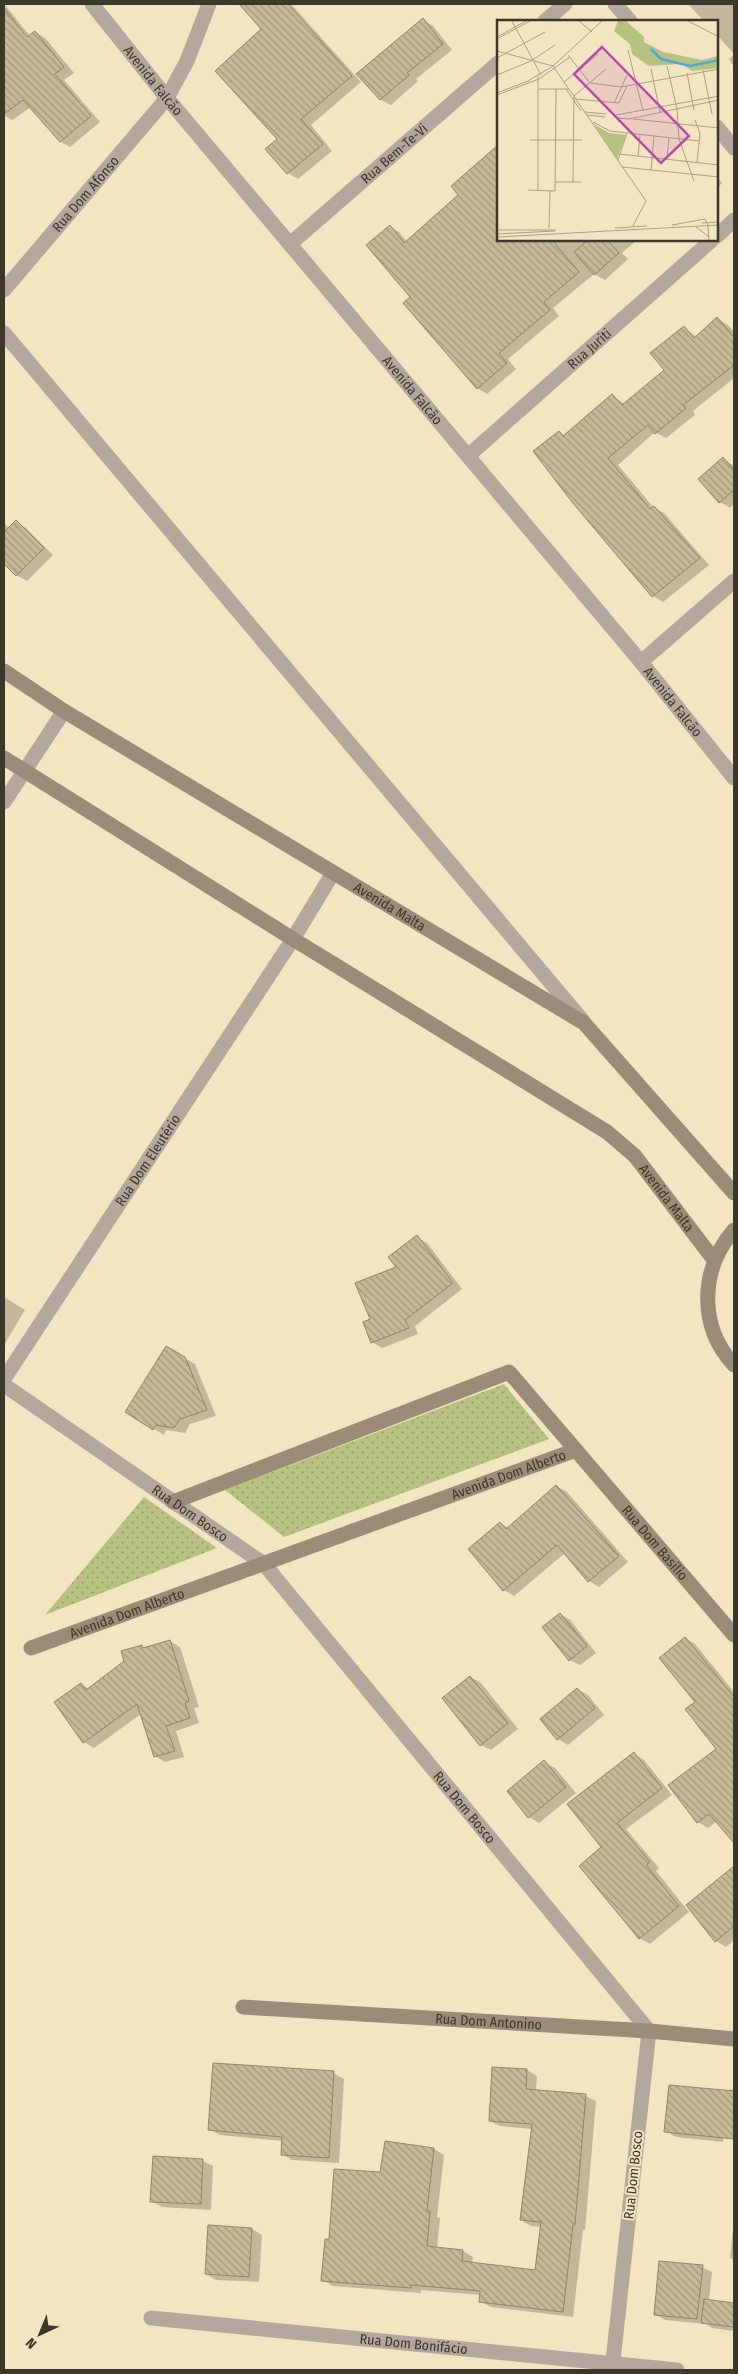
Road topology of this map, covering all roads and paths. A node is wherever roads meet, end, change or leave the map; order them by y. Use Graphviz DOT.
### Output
graph roads {
  1 [pos="92,4"];
  2 [pos="209,4"];
  3 [pos="566,4"];
  4 [pos="615,4"];
  5 [pos="546,20"];
  6 [pos="629,20"];
  7 [pos="497,63"];
  8 [pos="167,98"];
  9 [pos="718,128"];
  10 [pos="734,148"];
  11 [pos="734,220"];
  12 [pos="718,235"];
  13 [pos="711,241"];
  14 [pos="290,244"];
  15 [pos="4,290"];
  16 [pos="4,333"];
  17 [pos="468,456"];
  18 [pos="734,582"];
  19 [pos="641,662"];
  20 [pos="4,670"];
  21 [pos="64,711"];
  22 [pos="4,758"];
  23 [pos="24,771"];
  24 [pos="734,778"];
  25 [pos="4,802"];
  26 [pos="332,873"];
  27 [pos="293,939"];
  28 [pos="584,1022"];
  29 [pos="734,1193"];
  30 [pos="734,1230"];
  31 [pos="714,1260"];
  32 [pos="734,1365"];
  33 [pos="4,1379"];
  34 [pos="4,1385"];
  35 [pos="576,1450"];
  36 [pos="173,1502"];
  37 [pos="264,1564"];
  38 [pos="734,1635"];
  39 [pos="31,1648"];
  40 [pos="243,2008"];
  41 [pos="649,2031"];
  42 [pos="734,2039"];
  43 [pos="151,2318"];
  44 [pos="612,2367"];
  45 [pos="677,2370"];
  1 -- 8 [label="street, Avenida Falcão"];
  2 -- 8 [label="street, Rua Dom Afonso"];
  3 -- 5 [label="street"];
  4 -- 6 [label="street"];
  7 -- 14 [label="street, Rua Bem-Te-Vi"];
  8 -- 14 [label="street, Avenida Falcão"];
  8 -- 15 [label="street, Rua Dom Afonso"];
  9 -- 10 [label="street"];
  11 -- 12 [label="street"];
  13 -- 17 [label="street, Rua Juriti"];
  14 -- 17 [label="street, Avenida Falcão"];
  16 -- 28 [label="street"];
  17 -- 19 [label="street, Avenida Falcão"];
  18 -- 19 [label="street"];
  19 -- 24 [label="street, Avenida Falcão"];
  20 -- 21 [label="street, Avenida Malta"];
  21 -- 23 [label="street"];
  21 -- 26 [label="street, Avenida Malta"];
  22 -- 23 [label="street, Avenida Malta"];
  23 -- 25 [label="street"];
  23 -- 27 [label="street, Avenida Malta"];
  26 -- 27 [label="street, Rua Dom Eleutério"];
  26 -- 28 [label="street, Avenida Malta"];
  27 -- 31 [label="street, Avenida Malta"];
  27 -- 33 [label="street, Rua Dom Eleutério"];
  28 -- 29 [label="street, Avenida Malta"];
  30 -- 31 [label="street"];
  31 -- 32 [label="street"];
  34 -- 36 [label="street, Rua Dom Bosco"];
  35 -- 36 [label="street, Avenida Dom Alberto"];
  35 -- 37 [label="street, Avenida Dom Alberto"];
  35 -- 38 [label="street, Rua Dom Basilio"];
  36 -- 37 [label="street, Rua Dom Bosco"];
  37 -- 39 [label="street, Avenida Dom Alberto"];
  37 -- 41 [label="street, Rua Dom Bosco"];
  40 -- 41 [label="street, Rua Dom Antonino"];
  41 -- 42 [label="street, Rua Dom Antonino"];
  41 -- 44 [label="street, Rua Dom Bosco"];
  43 -- 44 [label="street, Rua Dom Bonifácio"];
  44 -- 45 [label="street, Rua Dom Bonifácio"];
}
